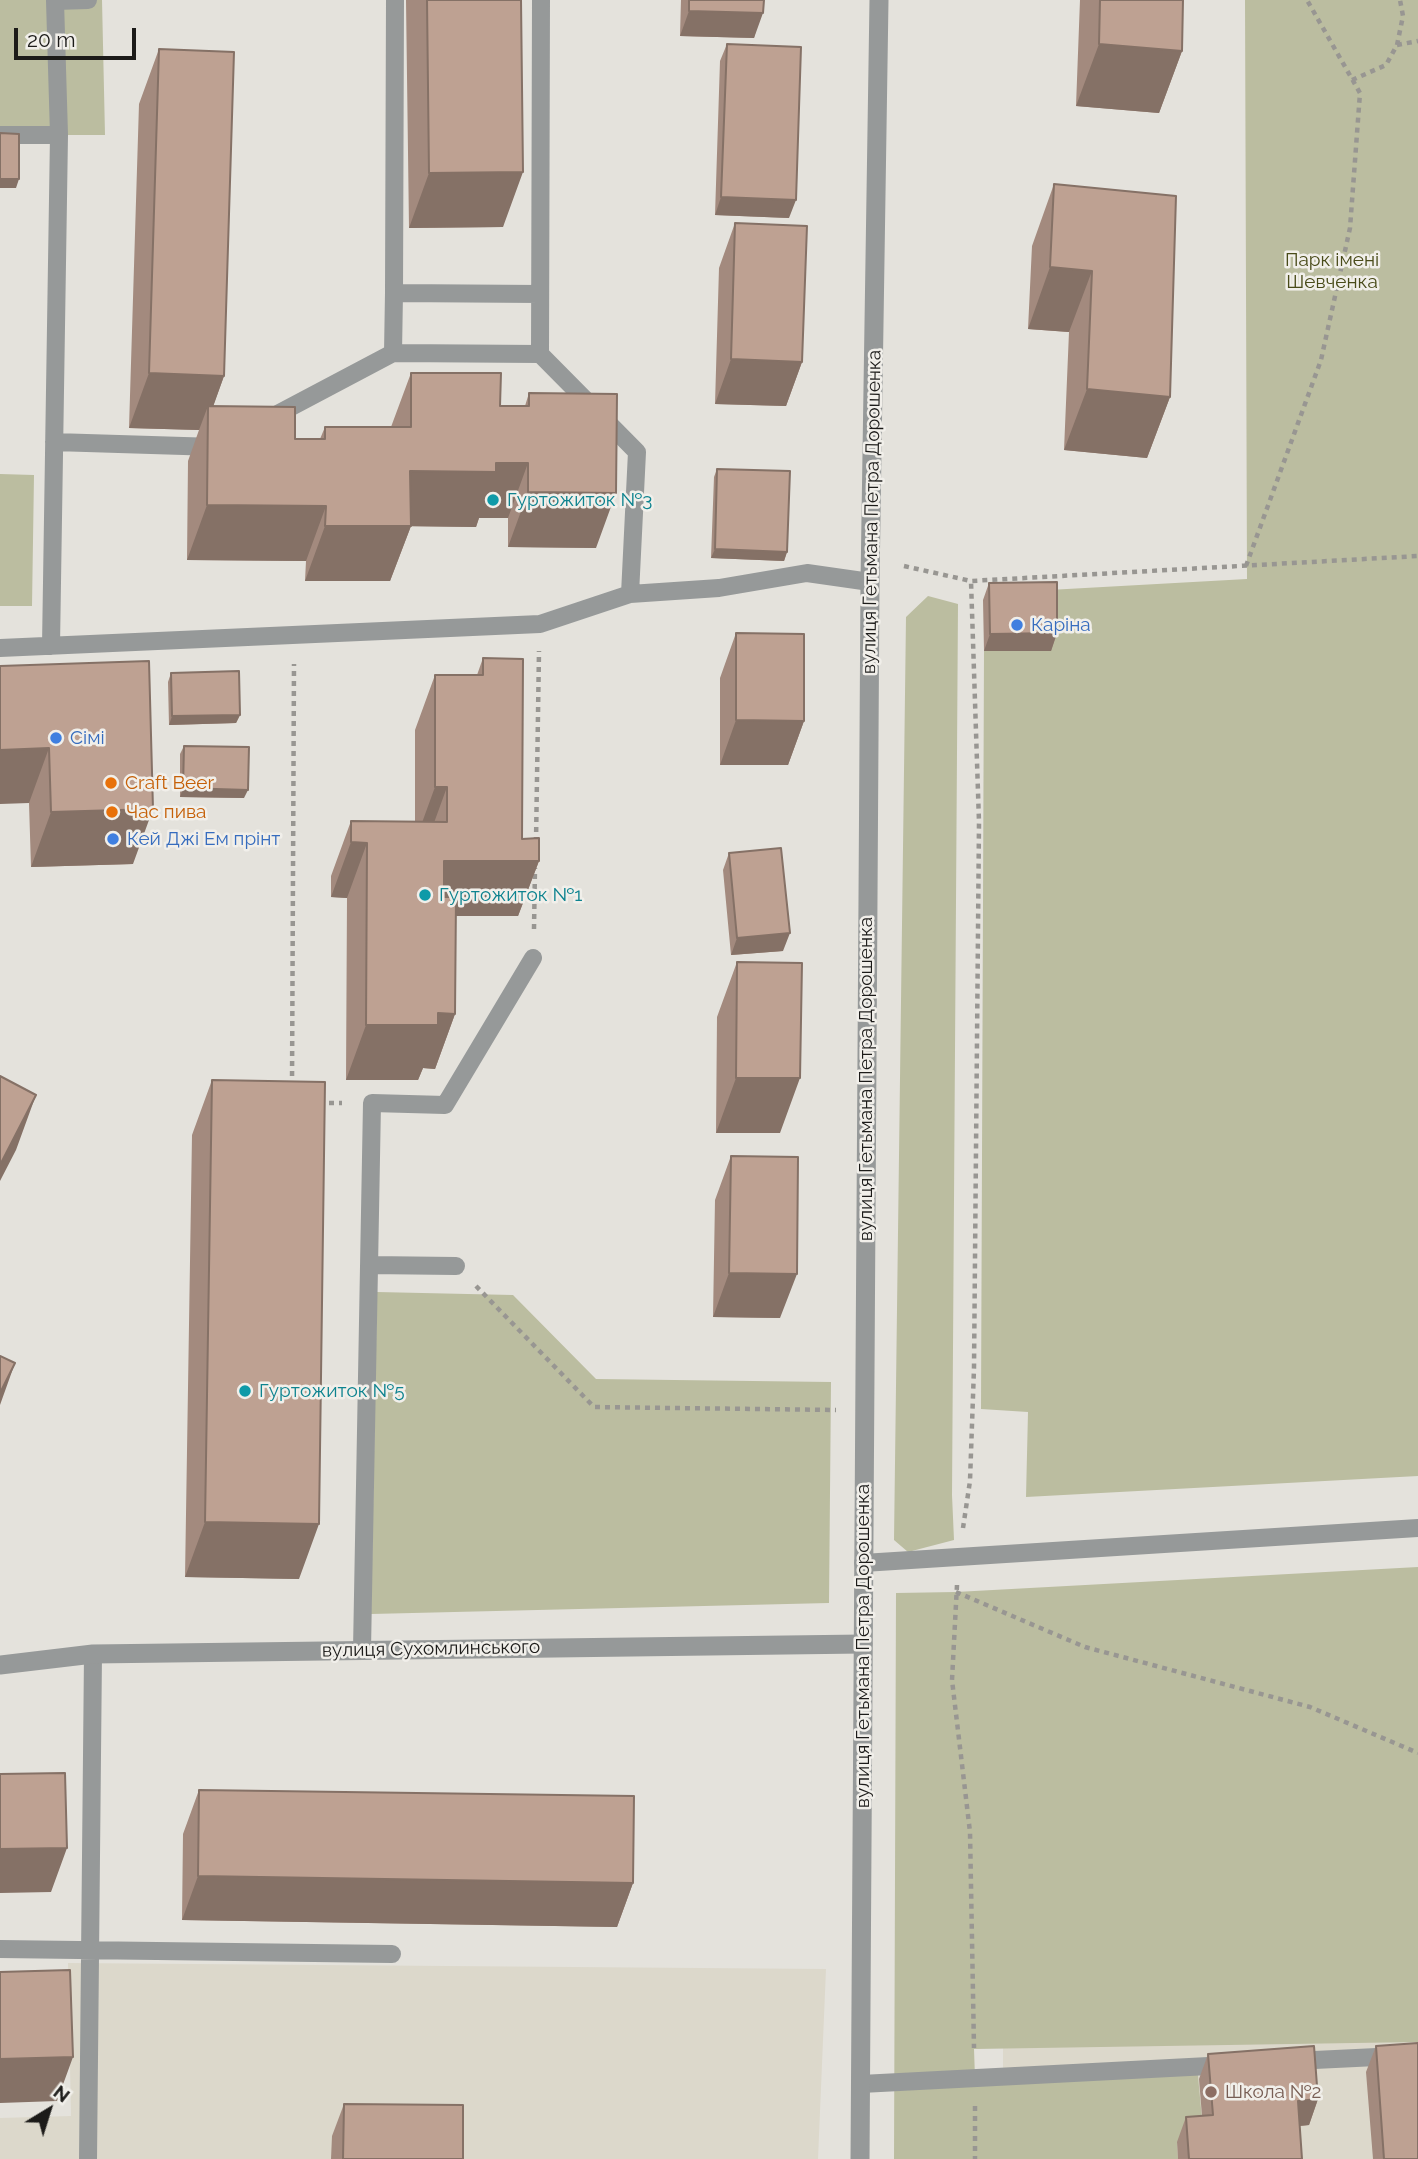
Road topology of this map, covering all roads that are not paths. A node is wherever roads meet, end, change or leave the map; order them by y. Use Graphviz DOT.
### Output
graph roads {
  1 [pos="88,0"];
  2 [pos="395,0"];
  3 [pos="541,0"];
  4 [pos="879,0"];
  5 [pos="0,135"];
  6 [pos="59,135"];
  7 [pos="394,293"];
  8 [pos="540,294"];
  9 [pos="393,353"];
  10 [pos="540,354"];
  11 [pos="251,428"];
  12 [pos="228,441"];
  13 [pos="54,442"];
  14 [pos="870,582"];
  15 [pos="630,594"];
  16 [pos="51,646"];
  17 [pos="0,648"];
  18 [pos="533,958"];
  19 [pos="369,1265"];
  20 [pos="456,1266"];
  21 [pos="1418,1528"];
  22 [pos="863,1563"];
  23 [pos="863,1644"];
  24 [pos="362,1650"];
  25 [pos="93,1654"];
  26 [pos="0,1665"];
  27 [pos="0,1948"];
  28 [pos="91,1950"];
  29 [pos="392,1954"];
  30 [pos="1418,2055"];
  31 [pos="1280,2062"];
  32 [pos="1239,2064"];
  33 [pos="861,2084"];
  34 [pos="88,2159"];
  35 [pos="860,2159"];
  1 -- 6 [label="lane"];
  2 -- 7 [label="lane"];
  3 -- 8 [label="lane"];
  4 -- 14 [label="street, вулиця Гетьмана Петра Дорошенка"];
  5 -- 6 [label="lane"];
  6 -- 13 [label="lane"];
  7 -- 8 [label="lane"];
  7 -- 9 [label="lane"];
  8 -- 10 [label="lane"];
  9 -- 10 [label="lane"];
  9 -- 11 [label="lane"];
  10 -- 15 [label="lane"];
  12 -- 13 [label="lane"];
  13 -- 16 [label="lane"];
  14 -- 15 [label="lane"];
  14 -- 22 [label="street, вулиця Гетьмана Петра Дорошенка"];
  15 -- 16 [label="lane"];
  16 -- 17 [label="lane"];
  18 -- 19 [label="lane"];
  19 -- 20 [label="lane"];
  19 -- 24 [label="lane"];
  21 -- 22 [label="lane"];
  22 -- 23 [label="street, вулиця Гетьмана Петра Дорошенка"];
  23 -- 24 [label="street, вулиця Сухомлинського"];
  23 -- 33 [label="street, вулиця Гетьмана Петра Дорошенка"];
  24 -- 25 [label="street, вулиця Сухомлинського"];
  25 -- 26 [label="street, вулиця Сухомлинського"];
  25 -- 28 [label="lane"];
  27 -- 28 [label="lane"];
  28 -- 29 [label="lane"];
  28 -- 34 [label="lane"];
  30 -- 31 [label="lane"];
  32 -- 33 [label="lane"];
  33 -- 35 [label="street, вулиця Гетьмана Петра Дорошенка"];
}
